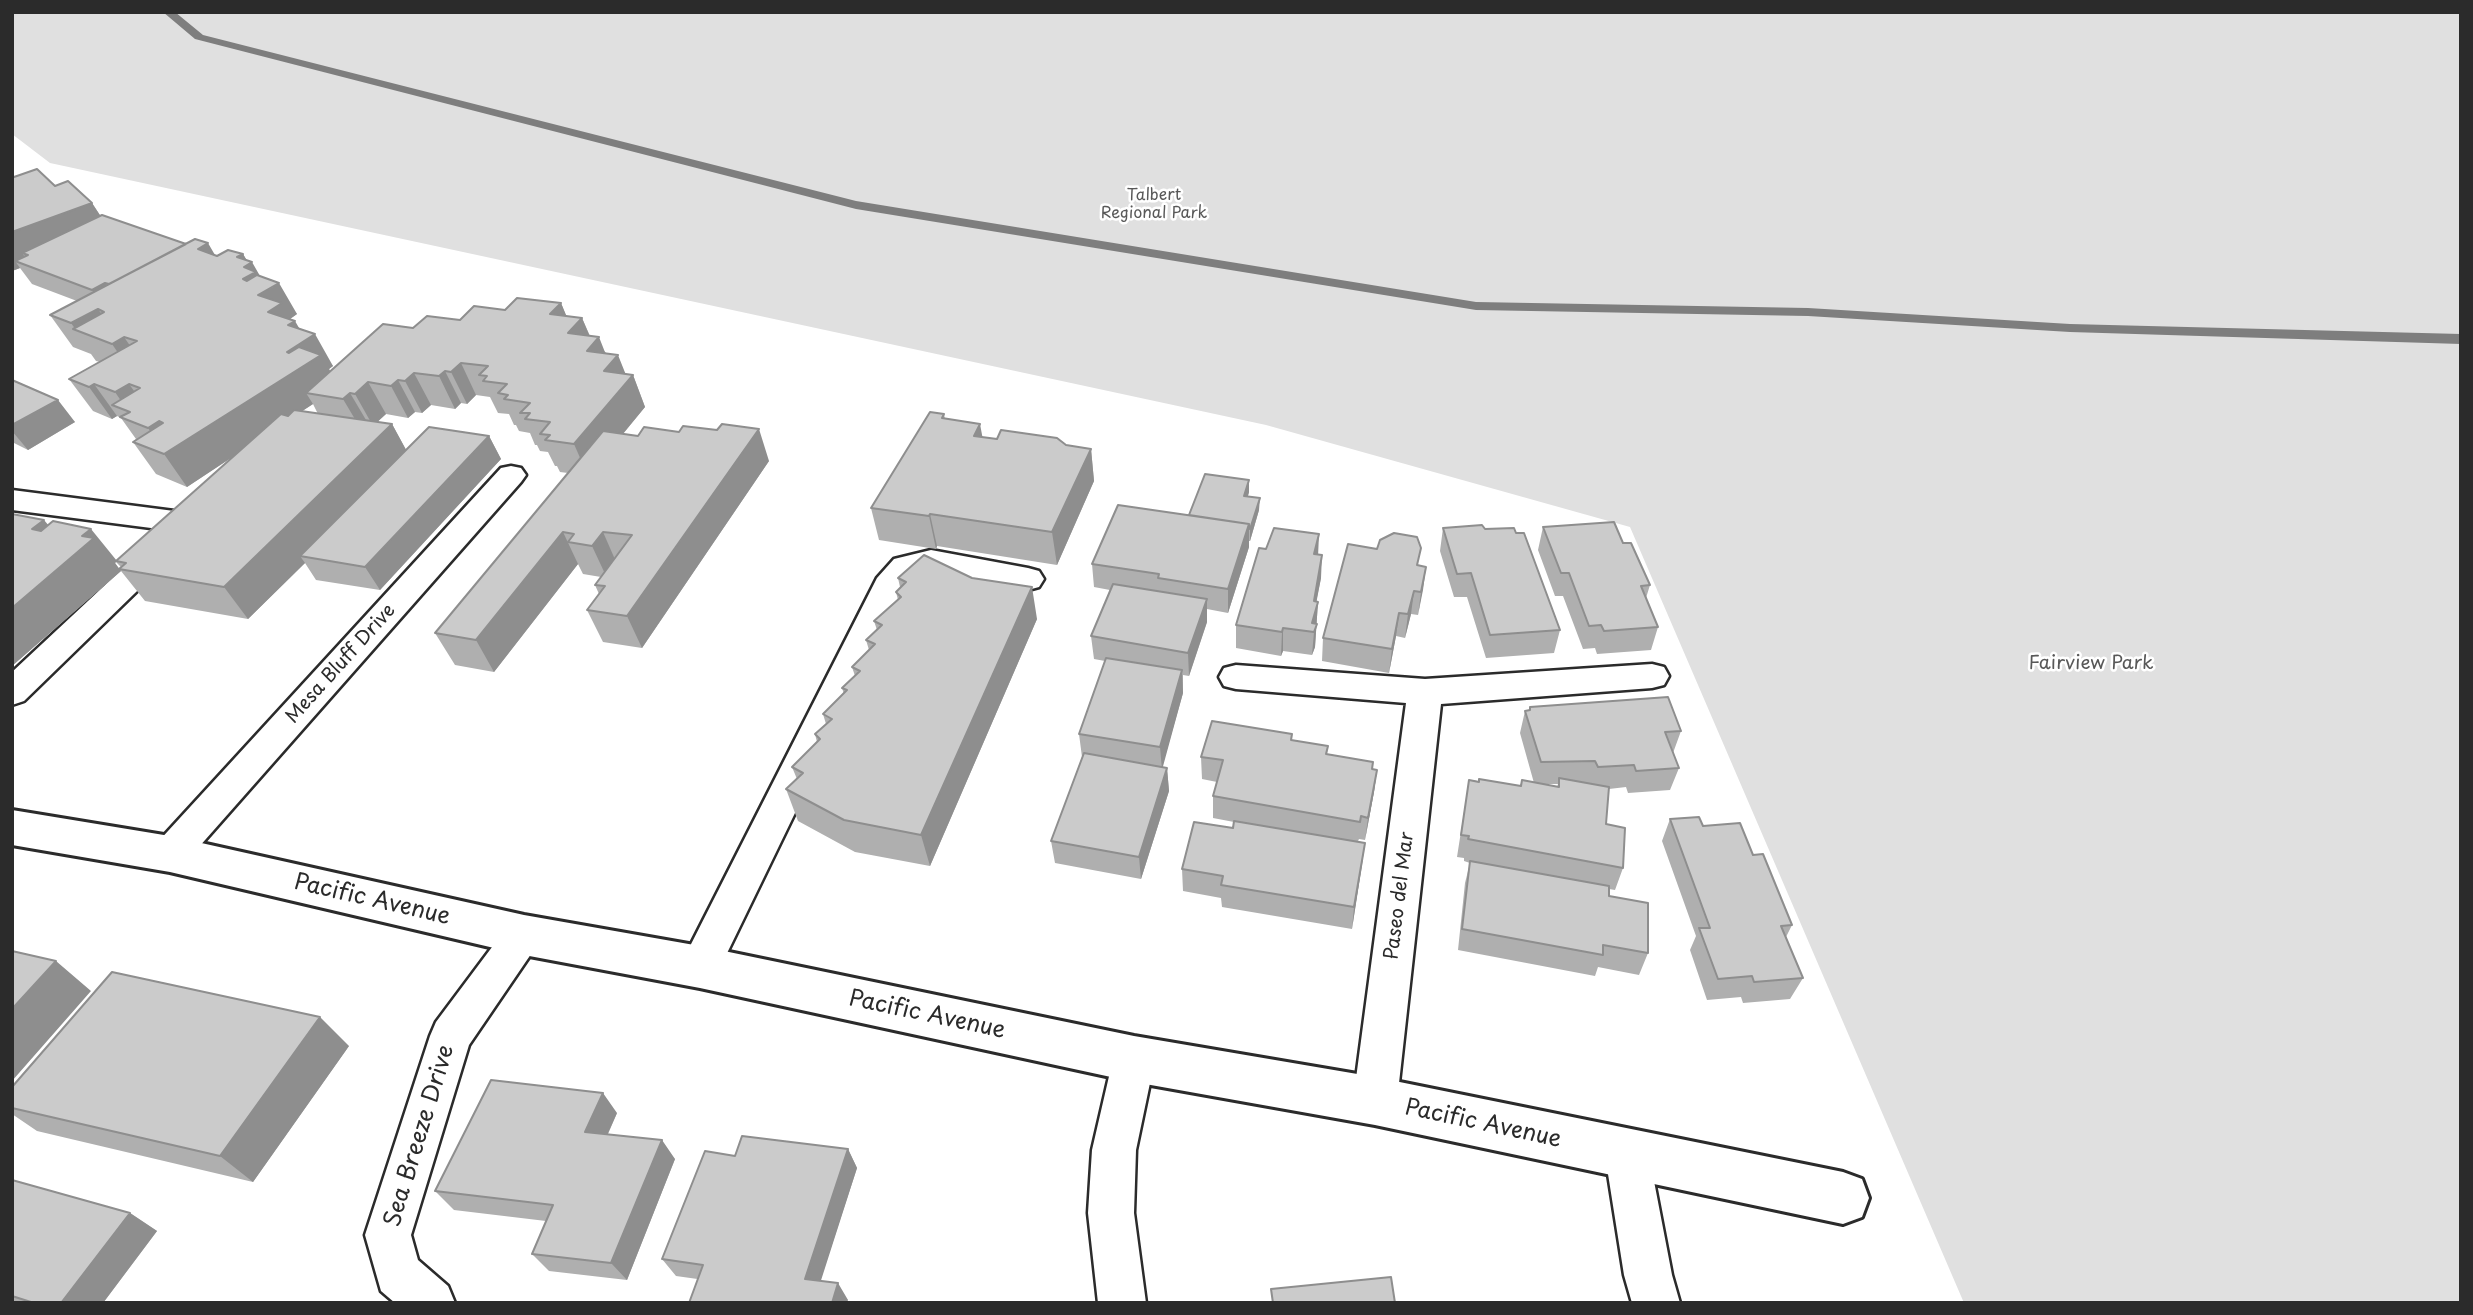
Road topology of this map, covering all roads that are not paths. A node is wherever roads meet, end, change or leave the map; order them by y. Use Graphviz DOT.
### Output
graph roads {
  1 [pos="511,475"];
  2 [pos="12,499"];
  3 [pos="1028,579"];
  4 [pos="1652,676"];
  5 [pos="1236,677"];
  6 [pos="12,692"];
  7 [pos="1425,692"];
  8 [pos="12,827"];
  9 [pos="170,854"];
  10 [pos="524,935"];
  11 [pos="700,967"];
  12 [pos="1134,1059"];
  13 [pos="1375,1101"];
  14 [pos="1628,1155"];
  15 [pos="1843,1198"];
  16 [pos="431,1303"];
  17 [pos="1122,1303"];
  18 [pos="1656,1303"];
  1 -- 9 [label="lane, Mesa Bluff Drive"];
  2 -- 6 [label="lane"];
  3 -- 11 [label="lane"];
  4 -- 7 [label="lane"];
  5 -- 7 [label="lane"];
  7 -- 13 [label="lane, Paseo del Mar"];
  8 -- 9 [label="street, Pacific Avenue"];
  9 -- 10 [label="street, Pacific Avenue"];
  10 -- 11 [label="street, Pacific Avenue"];
  10 -- 16 [label="lane, Sea Breeze Drive"];
  11 -- 12 [label="street, Pacific Avenue"];
  12 -- 13 [label="street, Pacific Avenue"];
  12 -- 17 [label="lane"];
  13 -- 14 [label="street, Pacific Avenue"];
  14 -- 15 [label="street, Pacific Avenue"];
  14 -- 18 [label="lane"];
}
